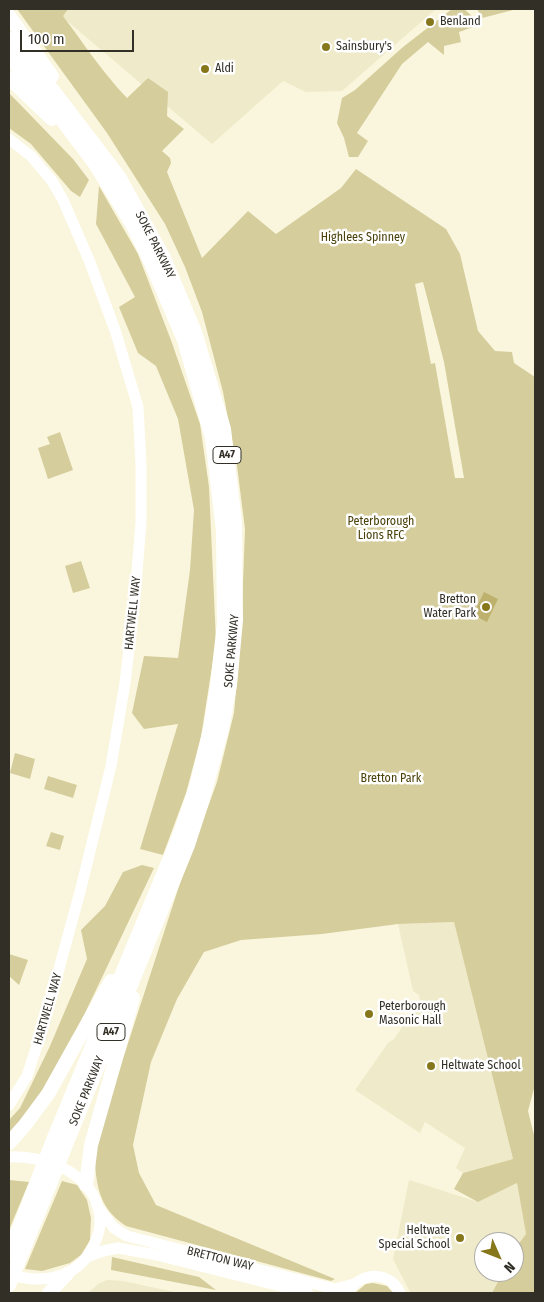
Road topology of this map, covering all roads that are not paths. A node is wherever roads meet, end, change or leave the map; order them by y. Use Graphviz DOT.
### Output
graph roads {
  1 [pos="9,16"];
  2 [pos="9,39"];
  3 [pos="9,57"];
  4 [pos="9,78"];
  5 [pos="9,139"];
  6 [pos="96,164"];
  7 [pos="120,178"];
  8 [pos="157,919"];
  9 [pos="141,926"];
  10 [pos="9,1106"];
  11 [pos="59,1142"];
  12 [pos="9,1143"];
  13 [pos="9,1157"];
  14 [pos="86,1185"];
  15 [pos="96,1206"];
  16 [pos="88,1257"];
  17 [pos="11,1264"];
  18 [pos="67,1274"];
  19 [pos="9,1285"];
  20 [pos="351,1288"];
  21 [pos="49,1293"];
  22 [pos="308,1293"];
  23 [pos="400,1293"];
  1 -- 7 [label="highway, A47"];
  2 -- 7 [label="highway, SOKE PARKWAY / A47"];
  3 -- 6 [label="highway, SOKE PARKWAY / A47"];
  4 -- 6 [label="highway, A47"];
  5 -- 10 [label="street, HARTWELL WAY"];
  6 -- 9 [label="highway, SOKE PARKWAY / A47"];
  7 -- 8 [label="highway, SOKE PARKWAY / A47"];
  8 -- 11 [label="highway, SOKE PARKWAY / A47"];
  8 -- 14 [label="highway, A47"];
  9 -- 11 [label="highway, SOKE PARKWAY / A47"];
  9 -- 12 [label="highway, A47"];
  11 -- 17 [label="highway, SOKE PARKWAY / A47"];
  13 -- 14 [label="street"];
  14 -- 15 [label="street"];
  15 -- 16 [label="street"];
  15 -- 20 [label="street, BRETTON WAY"];
  16 -- 18 [label="street"];
  16 -- 22 [label="street, BRETTON WAY"];
  17 -- 18 [label="street"];
  17 -- 19 [label="highway, SOKE PARKWAY / A47"];
  18 -- 21 [label="highway"];
  20 -- 23 [label="street, BRETTON WAY"];
}
